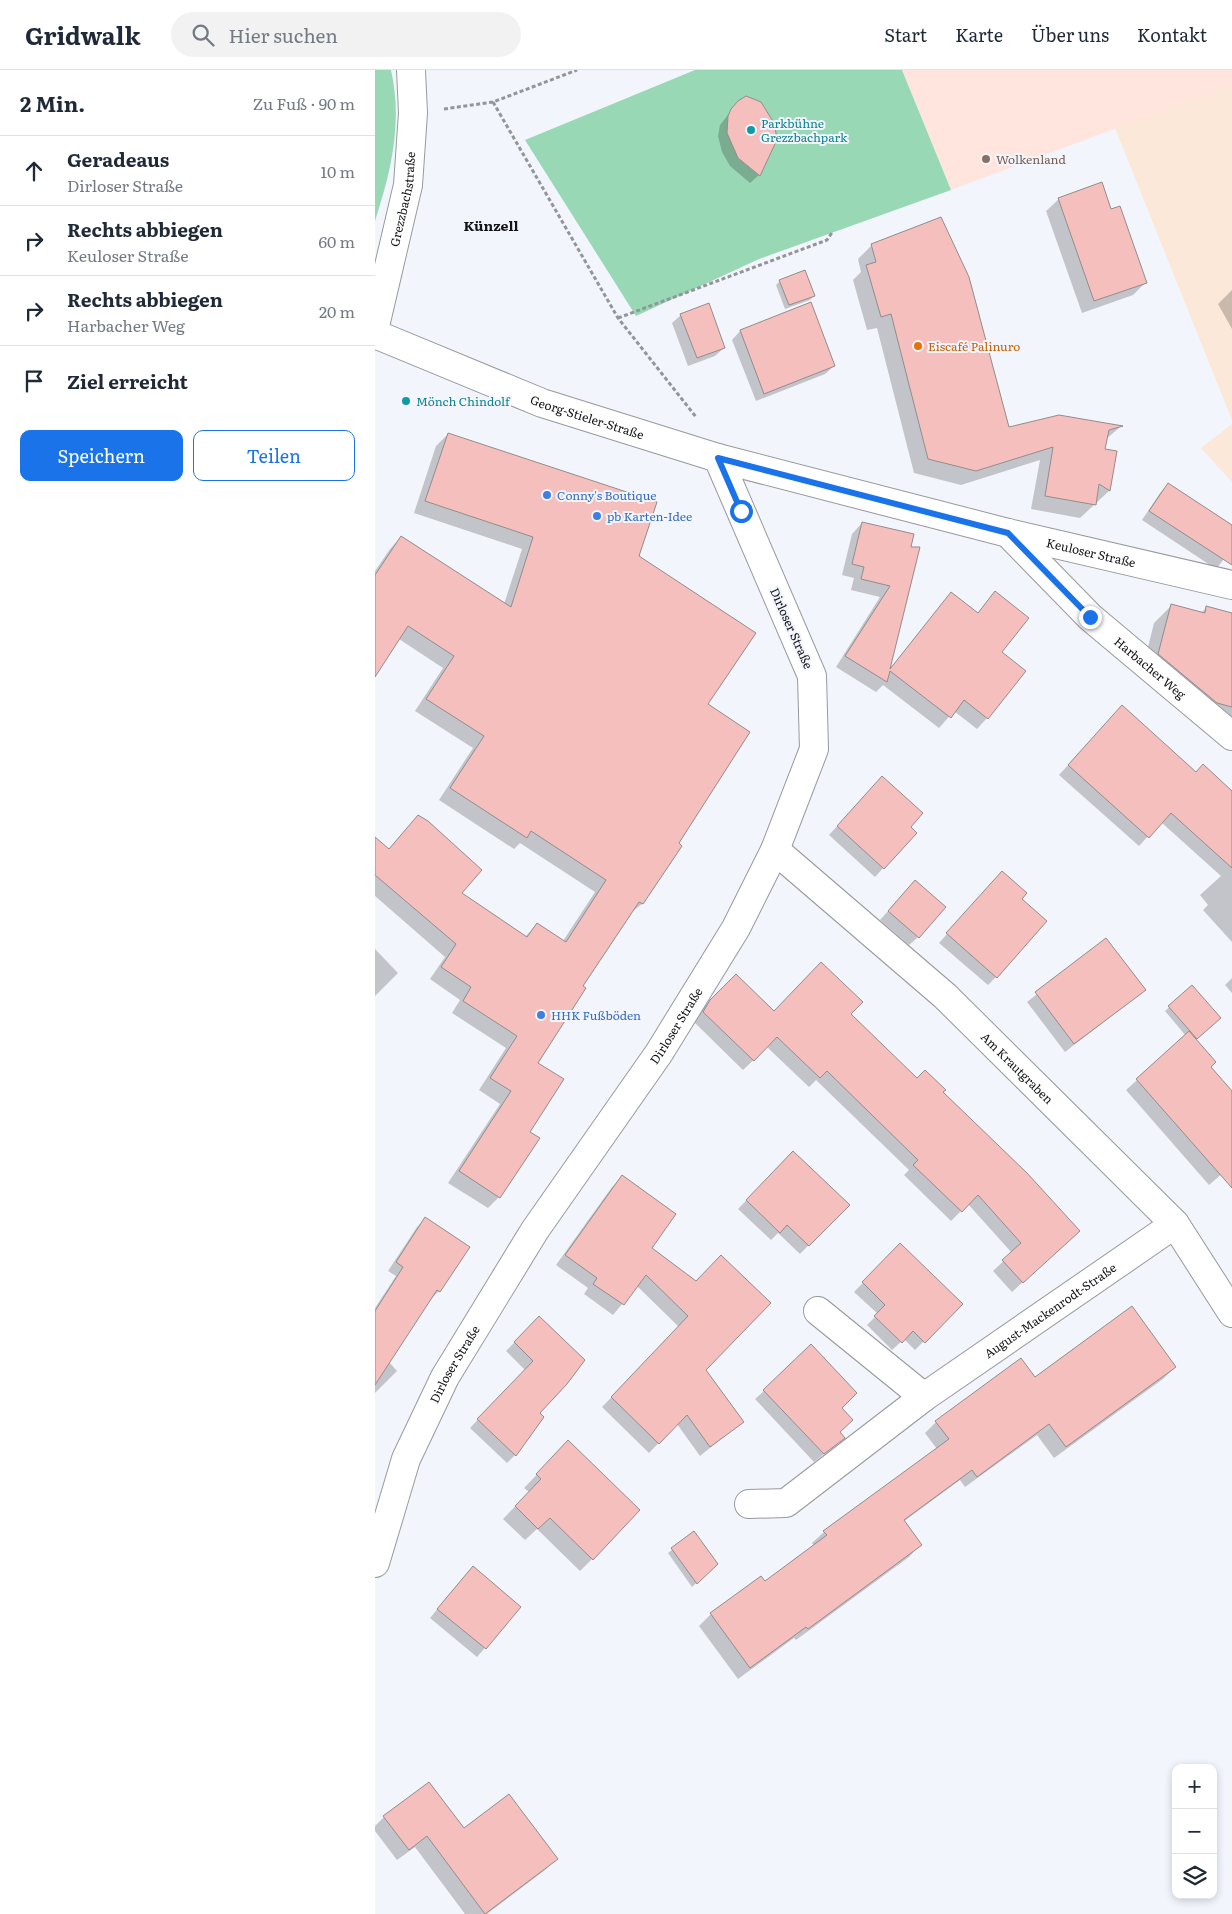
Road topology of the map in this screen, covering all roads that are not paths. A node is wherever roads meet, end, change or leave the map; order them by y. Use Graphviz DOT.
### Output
graph roads {
  1 [pos="411,70"];
  2 [pos="375,326"];
  3 [pos="375,334"];
  4 [pos="715,457"];
  5 [pos="1008,533"];
  6 [pos="1232,585"];
  7 [pos="1232,736"];
  8 [pos="775,850"];
  9 [pos="1175,1224"];
  10 [pos="818,1311"];
  11 [pos="1232,1312"];
  12 [pos="924,1397"];
  13 [pos="749,1504"];
  14 [pos="375,1563"];
  1 -- 2 [label="street, Grezzbachstraße"];
  3 -- 4 [label="street, Georg-Stieler-Straße"];
  4 -- 5 [label="street, Keuloser Straße"];
  4 -- 8 [label="street, Dirloser Straße"];
  5 -- 6 [label="street, Keuloser Straße"];
  5 -- 7 [label="street, Harbacher Weg"];
  8 -- 9 [label="street, Am Krautgraben"];
  8 -- 14 [label="street, Dirloser Straße"];
  9 -- 11 [label="street, Am Krautgraben"];
  9 -- 12 [label="street, August-Mackenrodt-Straße"];
  10 -- 12 [label="street"];
  12 -- 13 [label="street, August-Mackenrodt-Straße"];
}
